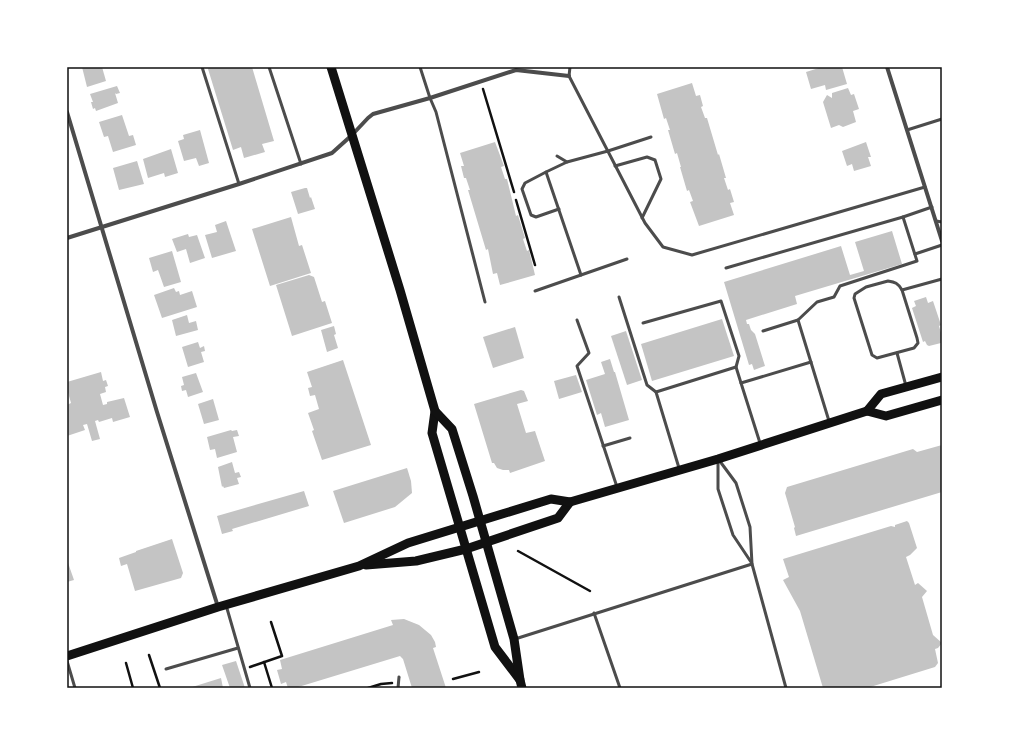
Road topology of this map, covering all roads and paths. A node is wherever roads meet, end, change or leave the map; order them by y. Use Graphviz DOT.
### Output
graph roads {
  1 [pos="202,67"];
  2 [pos="269,67"];
  3 [pos="331,67"];
  4 [pos="420,67"];
  5 [pos="570,67"];
  6 [pos="887,67"];
  7 [pos="522,68"];
  8 [pos="569,76"];
  9 [pos="481,81"];
  10 [pos="430,98"];
  11 [pos="67,112"];
  12 [pos="942,119"];
  13 [pos="907,130"];
  14 [pos="352,135"];
  15 [pos="651,137"];
  16 [pos="608,151"];
  17 [pos="557,156"];
  18 [pos="568,162"];
  19 [pos="301,164"];
  20 [pos="615,166"];
  21 [pos="546,172"];
  22 [pos="240,184"];
  23 [pos="925,187"];
  24 [pos="932,207"];
  25 [pos="559,210"];
  26 [pos="903,216"];
  27 [pos="642,218"];
  28 [pos="936,221"];
  29 [pos="942,222"];
  30 [pos="102,227"];
  31 [pos="67,238"];
  32 [pos="942,241"];
  33 [pos="942,245"];
  34 [pos="915,254"];
  35 [pos="627,259"];
  36 [pos="536,265"];
  37 [pos="726,268"];
  38 [pos="581,275"];
  39 [pos="942,279"];
  40 [pos="902,290"];
  41 [pos="534,291"];
  42 [pos="619,297"];
  43 [pos="486,302"];
  44 [pos="577,320"];
  45 [pos="798,320"];
  46 [pos="643,322"];
  47 [pos="763,331"];
  48 [pos="897,353"];
  49 [pos="811,362"];
  50 [pos="736,367"];
  51 [pos="942,377"];
  52 [pos="742,383"];
  53 [pos="906,387"];
  54 [pos="656,392"];
  55 [pos="942,400"];
  56 [pos="435,410"];
  57 [pos="867,411"];
  58 [pos="830,423"];
  59 [pos="630,438"];
  60 [pos="761,445"];
  61 [pos="603,446"];
  62 [pos="718,459"];
  63 [pos="680,470"];
  64 [pos="617,488"];
  65 [pos="570,502"];
  66 [pos="481,521"];
  67 [pos="460,527"];
  68 [pos="487,542"];
  69 [pos="466,549"];
  70 [pos="518,551"];
  71 [pos="752,564"];
  72 [pos="359,566"];
  73 [pos="590,591"];
  74 [pos="222,606"];
  75 [pos="594,613"];
  76 [pos="271,622"];
  77 [pos="514,639"];
  78 [pos="238,648"];
  79 [pos="67,656"];
  80 [pos="149,656"];
  81 [pos="67,661"];
  82 [pos="264,662"];
  83 [pos="126,663"];
  84 [pos="166,669"];
  85 [pos="244,669"];
  86 [pos="479,672"];
  87 [pos="399,677"];
  88 [pos="453,679"];
  89 [pos="398,682"];
  90 [pos="381,684"];
  91 [pos="521,684"];
  92 [pos="75,688"];
  93 [pos="133,688"];
  94 [pos="160,688"];
  95 [pos="250,688"];
  96 [pos="272,688"];
  97 [pos="368,688"];
  98 [pos="382,688"];
  99 [pos="398,688"];
  100 [pos="620,688"];
  101 [pos="786,688"];
  1 -- 22 [label="lane"];
  2 -- 19 [label="lane"];
  3 -- 14 [label="main road"];
  4 -- 10 [label="lane"];
  5 -- 8 [label="lane"];
  6 -- 13 [label="street"];
  7 -- 8 [label="street"];
  7 -- 9 [label="street"];
  8 -- 16 [label="lane"];
  9 -- 10 [label="street"];
  9 -- 36 [label="path"];
  10 -- 14 [label="street"];
  10 -- 43 [label="lane"];
  11 -- 30 [label="street"];
  12 -- 13 [label="lane"];
  13 -- 23 [label="street"];
  14 -- 19 [label="street"];
  14 -- 56 [label="main road"];
  15 -- 16 [label="lane"];
  16 -- 18 [label="lane"];
  16 -- 20 [label="lane"];
  17 -- 18 [label="lane"];
  18 -- 21 [label="lane"];
  19 -- 22 [label="street"];
  20 -- 27 [label="lane"];
  20 -- 27 [label="lane"];
  21 -- 25 [label="lane"];
  21 -- 25 [label="lane"];
  22 -- 30 [label="street"];
  23 -- 24 [label="street"];
  23 -- 27 [label="lane"];
  24 -- 26 [label="lane"];
  24 -- 28 [label="street"];
  25 -- 38 [label="lane"];
  26 -- 34 [label="lane"];
  26 -- 37 [label="lane"];
  28 -- 29 [label="lane"];
  28 -- 32 [label="street"];
  30 -- 31 [label="street"];
  30 -- 74 [label="street"];
  33 -- 34 [label="lane"];
  34 -- 45 [label="lane"];
  35 -- 38 [label="lane"];
  38 -- 41 [label="lane"];
  39 -- 40 [label="lane"];
  40 -- 48 [label="lane"];
  40 -- 48 [label="lane"];
  42 -- 54 [label="lane"];
  44 -- 61 [label="lane"];
  45 -- 47 [label="lane"];
  45 -- 49 [label="lane"];
  46 -- 50 [label="lane"];
  48 -- 53 [label="lane"];
  49 -- 52 [label="lane"];
  49 -- 58 [label="lane"];
  50 -- 52 [label="lane"];
  50 -- 54 [label="lane"];
  51 -- 53 [label="main road"];
  52 -- 60 [label="lane"];
  53 -- 57 [label="main road"];
  54 -- 63 [label="lane"];
  55 -- 57 [label="main road"];
  56 -- 66 [label="main road"];
  56 -- 67 [label="main road"];
  57 -- 58 [label="main road"];
  58 -- 60 [label="main road"];
  59 -- 61 [label="lane"];
  60 -- 62 [label="main road"];
  61 -- 64 [label="lane"];
  62 -- 63 [label="main road"];
  62 -- 71 [label="lane"];
  62 -- 71 [label="lane"];
  63 -- 64 [label="main road"];
  64 -- 65 [label="main road"];
  65 -- 66 [label="main road"];
  65 -- 68 [label="main road"];
  66 -- 67 [label="main road"];
  66 -- 68 [label="main road"];
  67 -- 69 [label="main road"];
  67 -- 72 [label="main road"];
  68 -- 69 [label="main road"];
  68 -- 77 [label="main road"];
  69 -- 72 [label="main road"];
  69 -- 91 [label="main road"];
  70 -- 73 [label="path"];
  71 -- 75 [label="lane"];
  71 -- 101 [label="lane"];
  72 -- 74 [label="main road"];
  74 -- 78 [label="lane"];
  74 -- 79 [label="main road"];
  75 -- 77 [label="lane"];
  75 -- 100 [label="lane"];
  76 -- 82 [label="path"];
  77 -- 91 [label="main road"];
  78 -- 84 [label="lane"];
  78 -- 85 [label="lane"];
  80 -- 94 [label="path"];
  81 -- 92 [label="lane"];
  82 -- 85 [label="path"];
  82 -- 96 [label="path"];
  83 -- 93 [label="path"];
  85 -- 95 [label="lane"];
  86 -- 88 [label="path"];
  87 -- 89 [label="lane"];
  89 -- 90 [label="path"];
  89 -- 99 [label="lane"];
  90 -- 97 [label="path"];
  90 -- 98 [label="path"];
}
